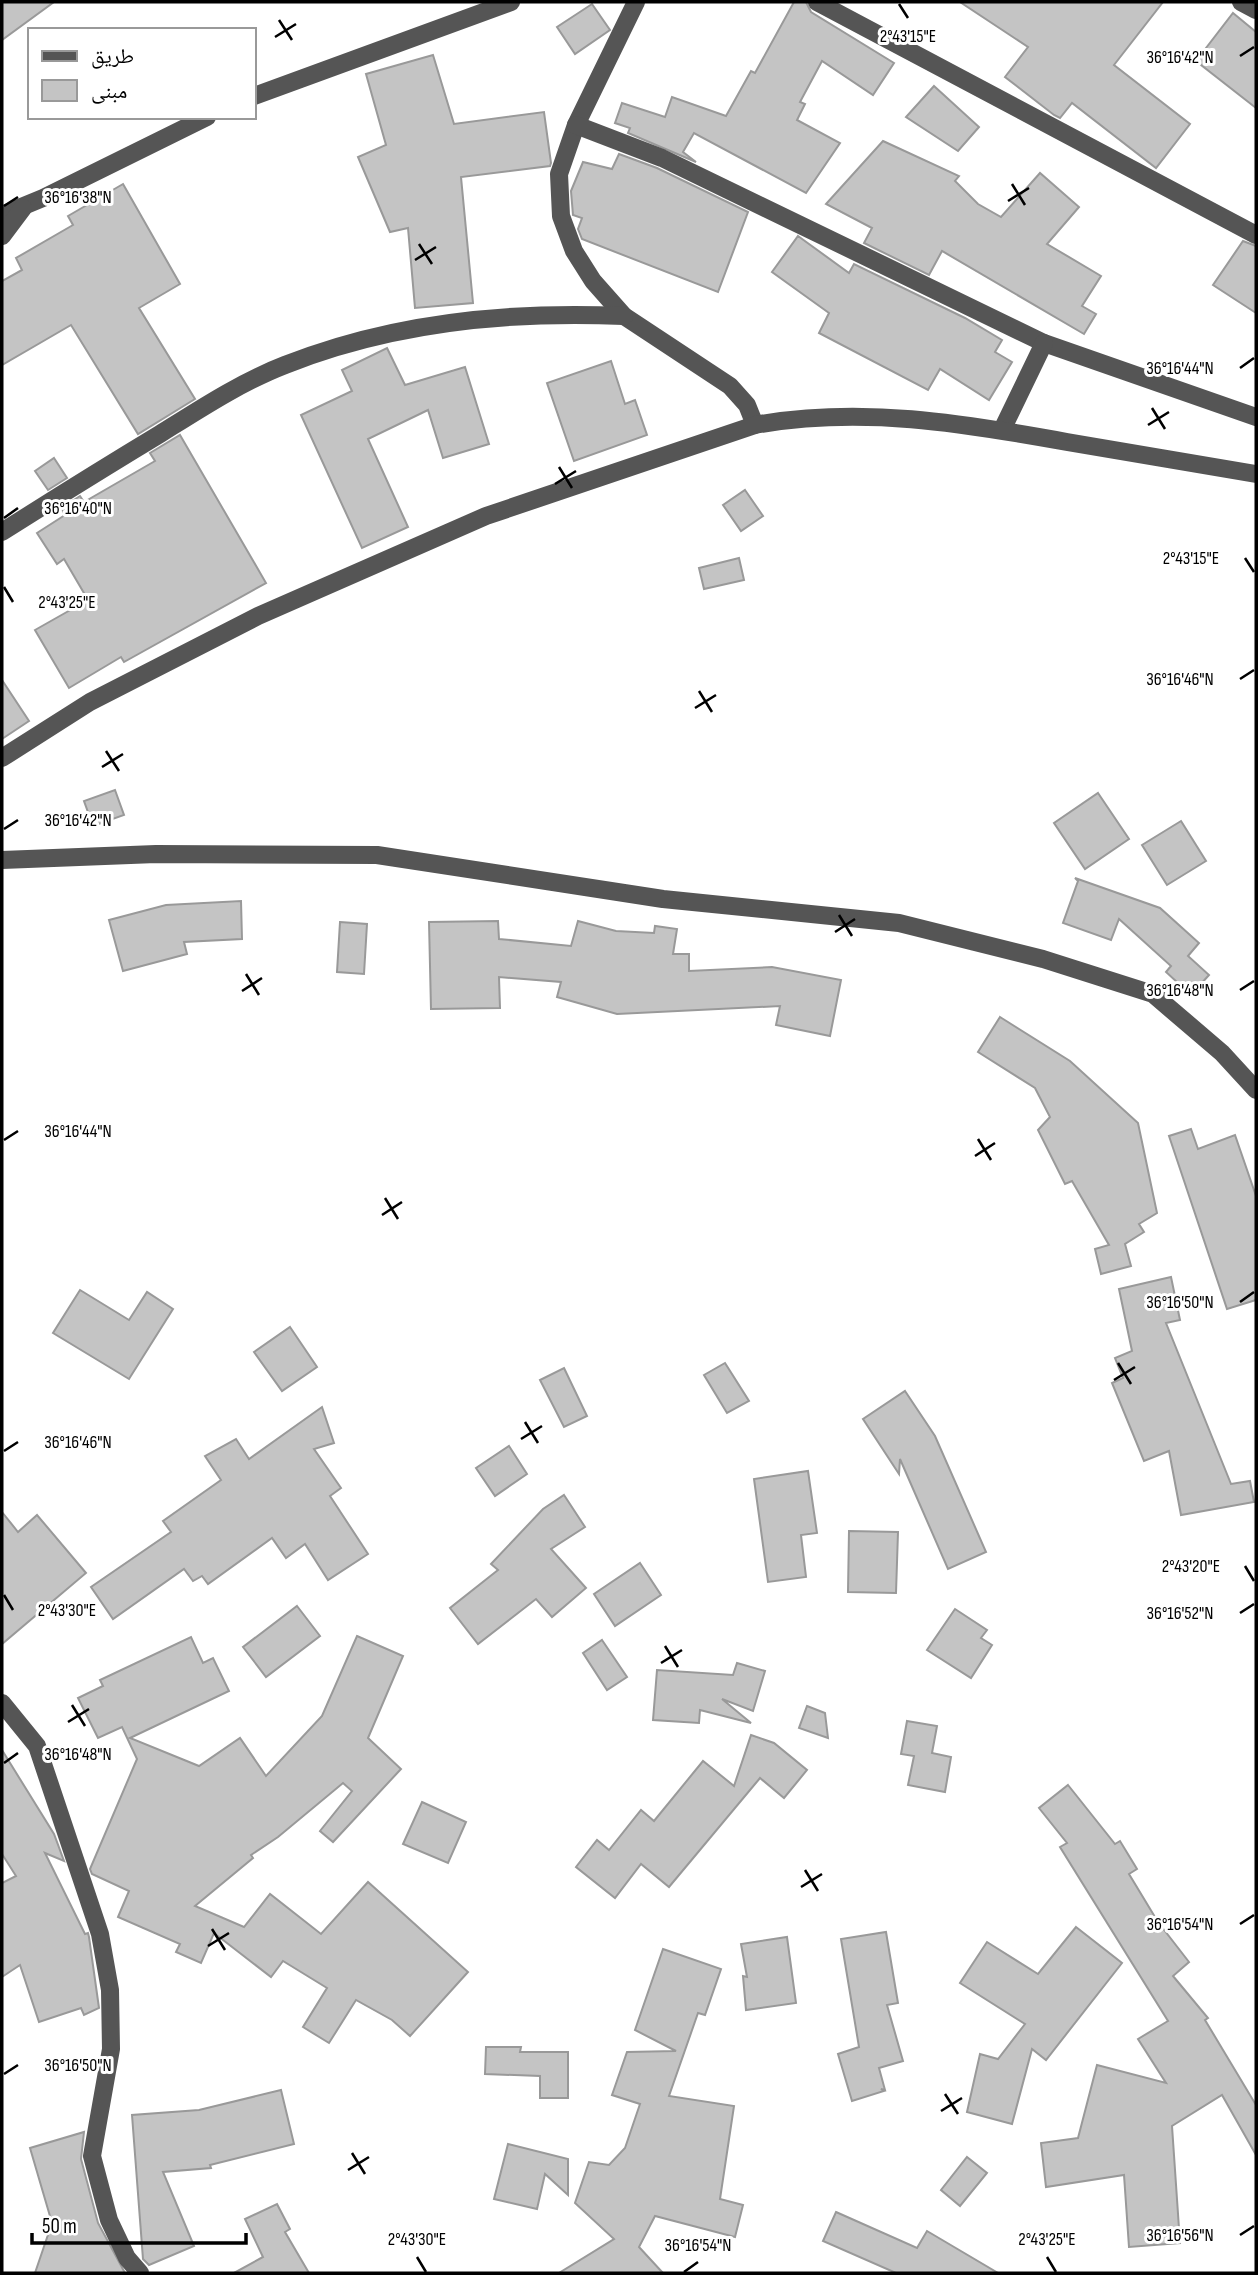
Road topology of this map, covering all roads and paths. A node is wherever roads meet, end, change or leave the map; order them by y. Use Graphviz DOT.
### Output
graph roads {
  1 [pos="511,2"];
  2 [pos="636,2"];
  3 [pos="817,2"];
  4 [pos="1241,2"];
  5 [pos="1256,10"];
  6 [pos="256,95"];
  7 [pos="203,119"];
  8 [pos="576,125"];
  9 [pos="23,207"];
  10 [pos="2,215"];
  11 [pos="1256,235"];
  12 [pos="2,236"];
  13 [pos="624,316"];
  14 [pos="1044,342"];
  15 [pos="1256,417"];
  16 [pos="755,425"];
  17 [pos="1002,430"];
  18 [pos="1256,474"];
  19 [pos="2,532"];
  20 [pos="2,758"];
  21 [pos="2,860"];
  22 [pos="1256,1090"];
  23 [pos="2,1703"];
  24 [pos="141,2273"];
  1 -- 6 [label="street"];
  2 -- 8 [label="street"];
  3 -- 11 [label="street"];
  4 -- 5 [label="street"];
  7 -- 9 [label="street"];
  8 -- 13 [label="street"];
  8 -- 14 [label="street"];
  9 -- 10 [label="street"];
  9 -- 12 [label="street"];
  13 -- 16 [label="street"];
  13 -- 19 [label="street"];
  14 -- 15 [label="street"];
  14 -- 17 [label="street"];
  16 -- 17 [label="street"];
  16 -- 20 [label="street"];
  17 -- 18 [label="street"];
  21 -- 22 [label="street"];
  23 -- 24 [label="street"];
}
